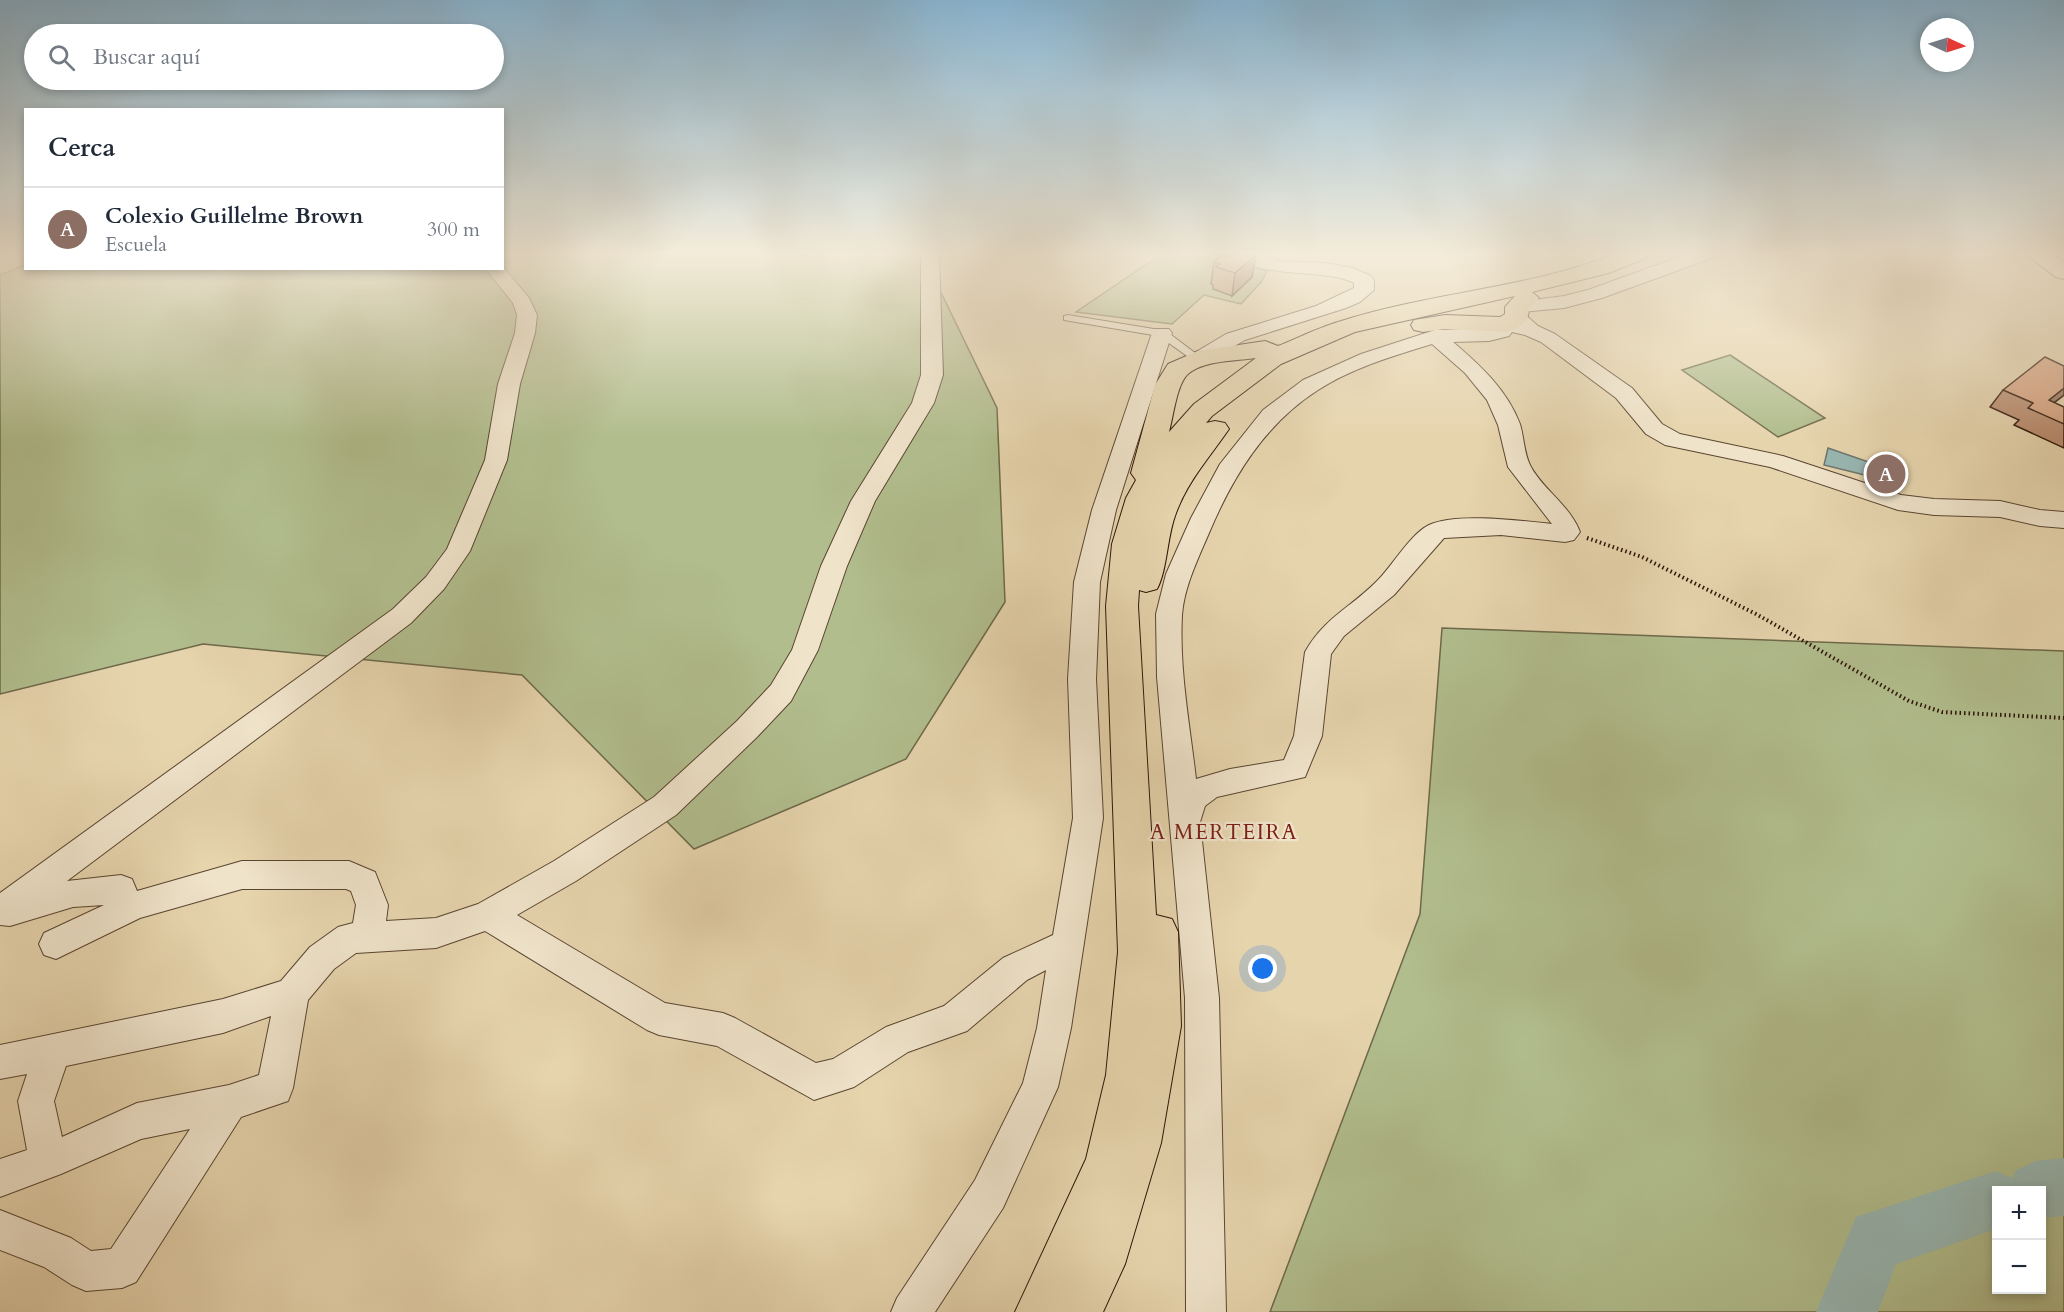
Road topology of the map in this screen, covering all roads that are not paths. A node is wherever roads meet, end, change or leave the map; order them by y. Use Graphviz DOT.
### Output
graph roads {
  1 [pos="527,314"];
  2 [pos="932,314"];
  3 [pos="1330,314"];
  4 [pos="1427,314"];
  5 [pos="1516,314"];
  6 [pos="1513,315"];
  7 [pos="1068,318"];
  8 [pos="1393,324"];
  9 [pos="1162,333"];
  10 [pos="1435,336"];
  11 [pos="1276,348"];
  12 [pos="1198,359"];
  13 [pos="1156,385"];
  14 [pos="1214,408"];
  15 [pos="1152,499"];
  16 [pos="2064,520"];
  17 [pos="1185,822"];
  18 [pos="0,913"];
  19 [pos="119,913"];
  20 [pos="488,915"];
  21 [pos="368,937"];
  22 [pos="1069,943"];
  23 [pos="56,944"];
  24 [pos="292,993"];
  25 [pos="53,1051"];
  26 [pos="0,1062"];
  27 [pos="228,1103"];
  28 [pos="48,1161"];
  29 [pos="0,1178"];
  30 [pos="0,1230"];
  31 [pos="911,1312"];
  32 [pos="1040,1312"];
  33 [pos="1076,1312"];
  34 [pos="1206,1312"];
  1 -- 18 [label="street"];
  2 -- 20 [label="street"];
  3 -- 11 [label="street"];
  4 -- 8 [label="main road"];
  5 -- 6 [label="street"];
  6 -- 8 [label="main road"];
  6 -- 10 [label="street"];
  6 -- 16 [label="street"];
  7 -- 9 [label="lane"];
  8 -- 11 [label="main road"];
  8 -- 15 [label="main road"];
  9 -- 12 [label="lane"];
  9 -- 13 [label="street"];
  10 -- 17 [label="street"];
  10 -- 17 [label="street"];
  11 -- 12 [label="main road"];
  11 -- 14 [label="main road"];
  12 -- 13 [label="main road"];
  13 -- 14 [label="main road"];
  13 -- 15 [label="main road"];
  13 -- 22 [label="street"];
  14 -- 15 [label="main road"];
  15 -- 32 [label="main road"];
  15 -- 33 [label="main road"];
  17 -- 34 [label="street"];
  18 -- 19 [label="street"];
  19 -- 21 [label="street"];
  19 -- 23 [label="street"];
  20 -- 21 [label="street"];
  20 -- 22 [label="street"];
  21 -- 24 [label="street"];
  22 -- 31 [label="street"];
  24 -- 25 [label="street"];
  24 -- 27 [label="street"];
  25 -- 26 [label="street"];
  25 -- 28 [label="street"];
  27 -- 28 [label="street"];
  27 -- 30 [label="street"];
  28 -- 29 [label="street"];
}
